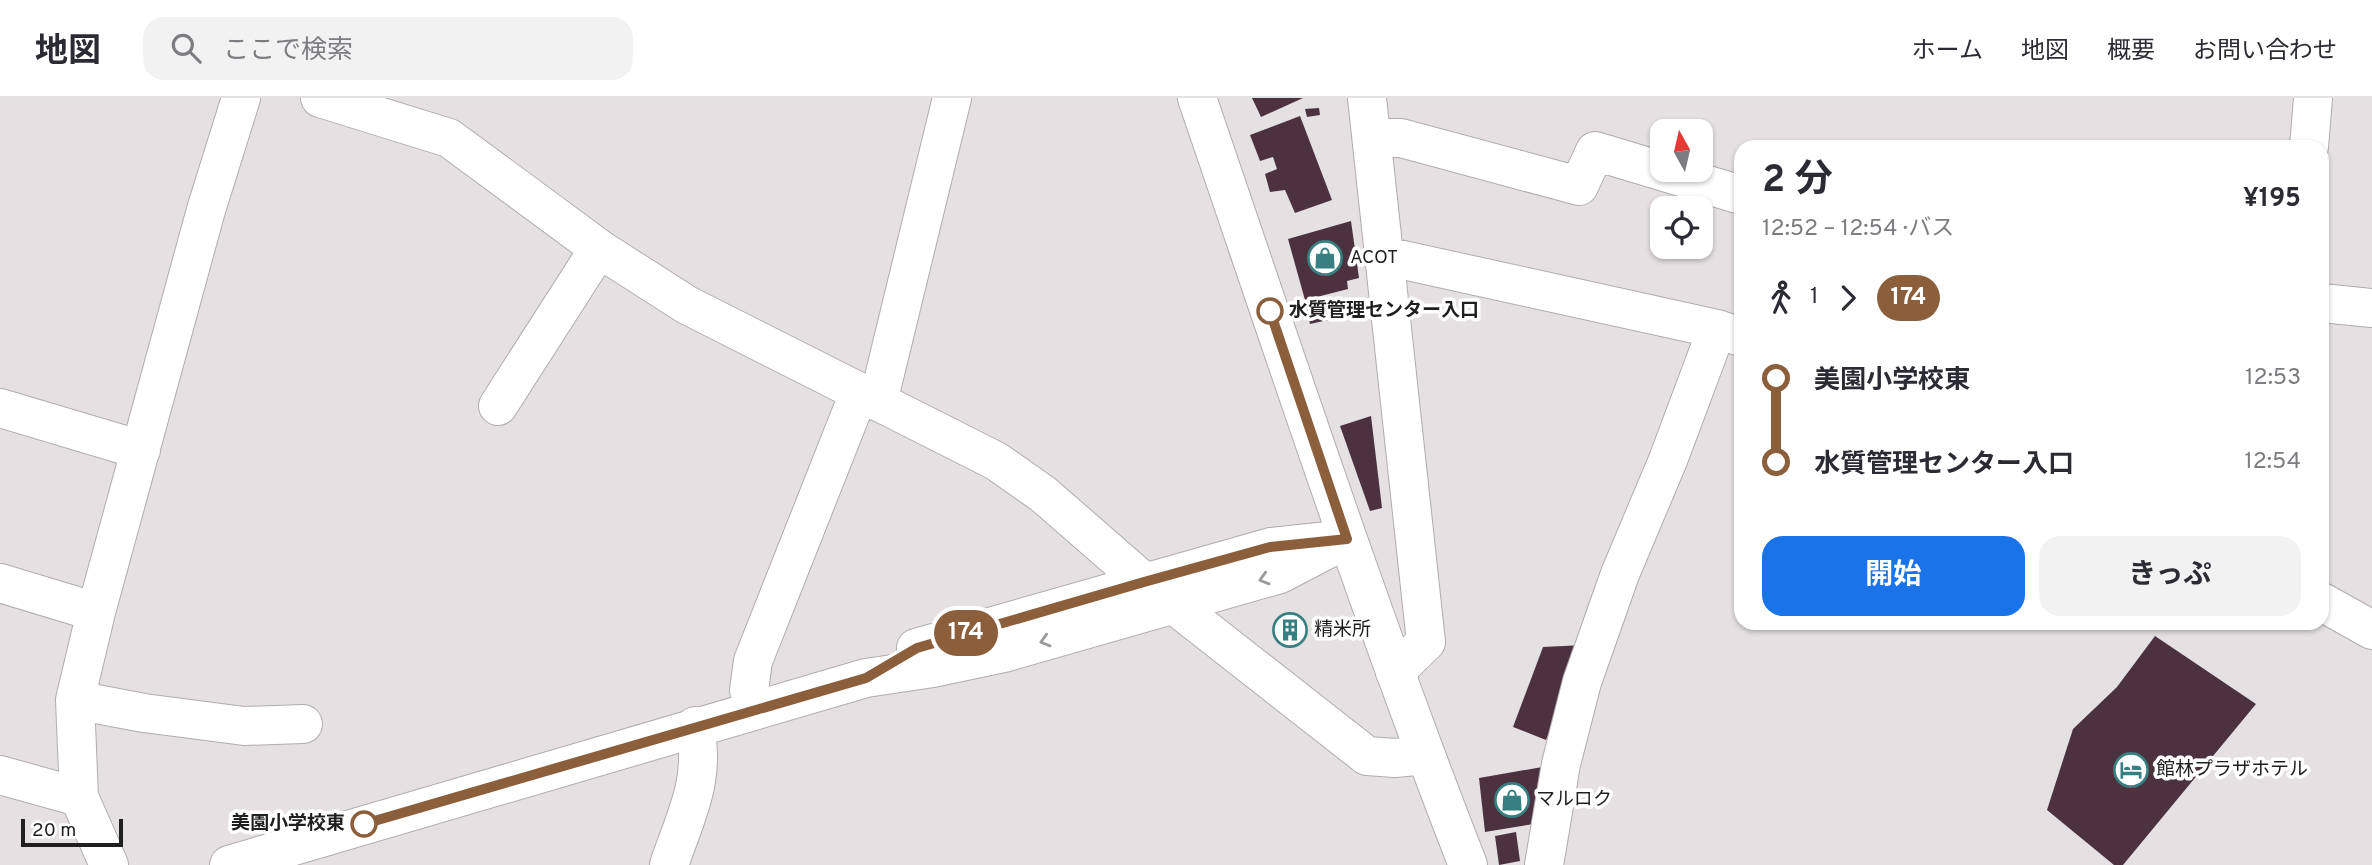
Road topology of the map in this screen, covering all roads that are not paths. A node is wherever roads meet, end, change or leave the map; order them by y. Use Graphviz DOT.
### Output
graph roads {
  1 [pos="241,98"];
  2 [pos="320,98"];
  3 [pos="952,98"];
  4 [pos="1198,98"];
  5 [pos="1367,98"];
  6 [pos="2313,98"];
  7 [pos="1372,138"];
  8 [pos="2310,140"];
  9 [pos="1734,193"];
  10 [pos="601,250"];
  11 [pos="1385,256"];
  12 [pos="2329,304"];
  13 [pos="2372,308"];
  14 [pos="1734,333"];
  15 [pos="869,398"];
  16 [pos="498,406"];
  17 [pos="0,408"];
  18 [pos="141,450"];
  19 [pos="1347,539"];
  20 [pos="0,583"];
  21 [pos="1158,593"];
  22 [pos="2329,606"];
  23 [pos="96,612"];
  24 [pos="2372,630"];
  25 [pos="1395,672"];
  26 [pos="75,700"];
  27 [pos="754,709"];
  28 [pos="303,724"];
  29 [pos="695,726"];
  30 [pos="1425,755"];
  31 [pos="0,775"];
  32 [pos="79,797"];
  33 [pos="315,852"];
  34 [pos="109,865"];
  35 [pos="229,865"];
  36 [pos="669,865"];
  37 [pos="1468,865"];
  38 [pos="1544,865"];
  1 -- 18 [label="street"];
  2 -- 10 [label="street"];
  3 -- 15 [label="street"];
  4 -- 19 [label="street"];
  5 -- 7 [label="street"];
  6 -- 8 [label="street"];
  7 -- 9 [label="street"];
  7 -- 11 [label="street"];
  10 -- 15 [label="street"];
  10 -- 16 [label="street"];
  11 -- 14 [label="street"];
  11 -- 25 [label="street"];
  12 -- 13 [label="street"];
  14 -- 38 [label="street"];
  15 -- 21 [label="street"];
  15 -- 27 [label="street"];
  17 -- 18 [label="street"];
  18 -- 23 [label="street"];
  19 -- 21 [label="street"];
  19 -- 25 [label="street"];
  20 -- 23 [label="street"];
  21 -- 27 [label="street"];
  21 -- 30 [label="street"];
  22 -- 24 [label="street"];
  23 -- 26 [label="street"];
  25 -- 30 [label="street"];
  26 -- 28 [label="street"];
  26 -- 32 [label="street"];
  27 -- 29 [label="street"];
  29 -- 33 [label="street"];
  29 -- 36 [label="street"];
  30 -- 37 [label="street"];
  31 -- 32 [label="street"];
  32 -- 34 [label="street"];
  33 -- 35 [label="street"];
}
